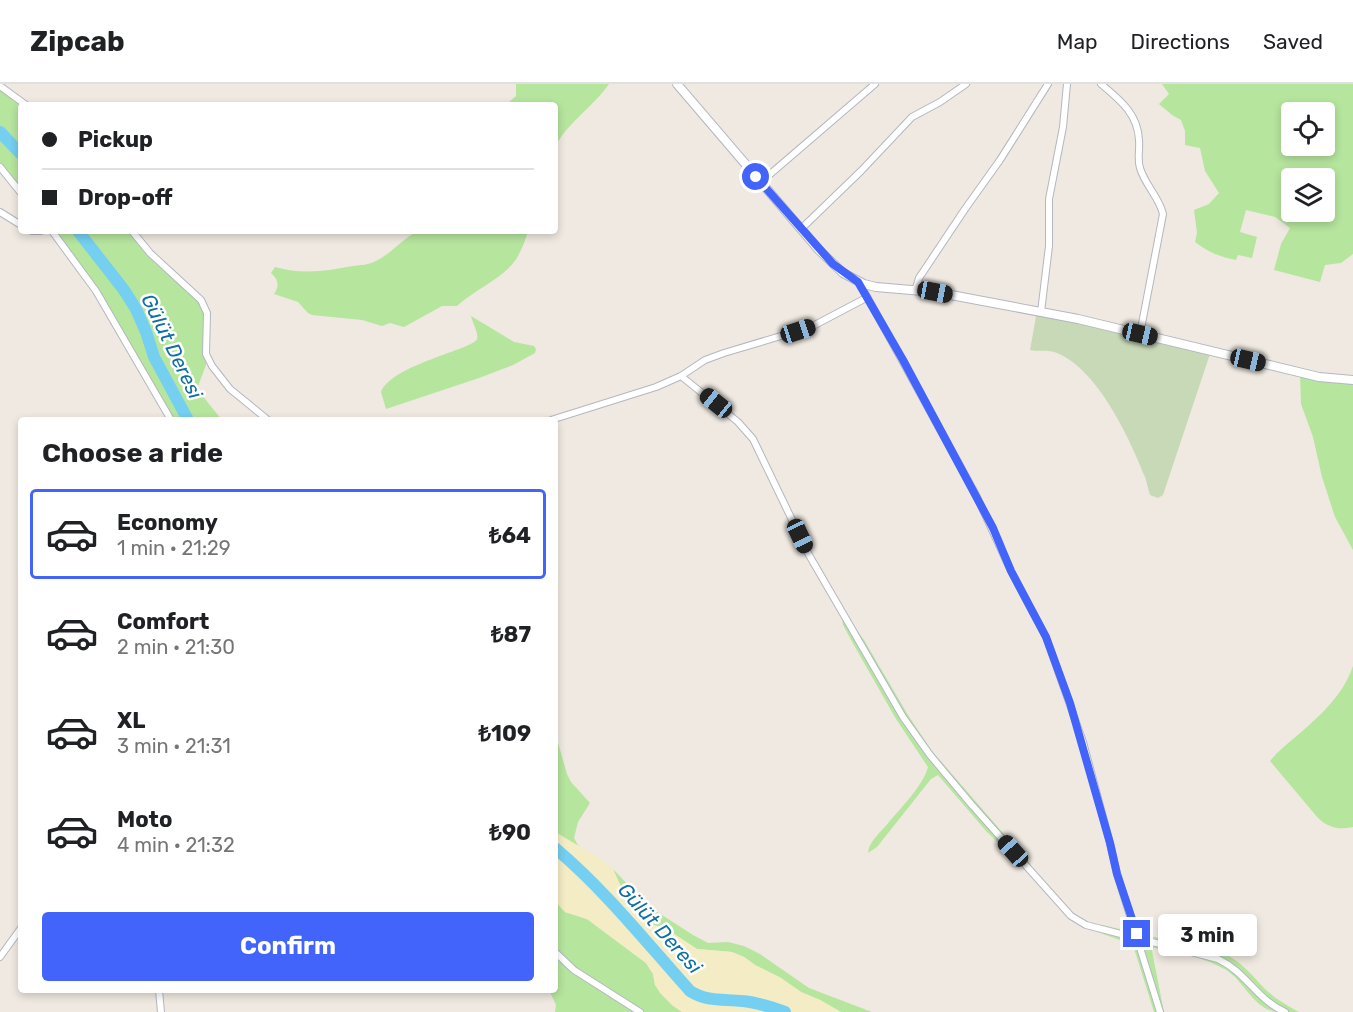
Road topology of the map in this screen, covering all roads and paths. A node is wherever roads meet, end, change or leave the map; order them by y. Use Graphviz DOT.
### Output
graph roads {
  1 [pos="677,84"];
  2 [pos="875,84"];
  3 [pos="966,84"];
  4 [pos="1048,84"];
  5 [pos="1067,84"];
  6 [pos="1101,84"];
  7 [pos="0,86"];
  8 [pos="22,102"];
  9 [pos="0,167"];
  10 [pos="761,183"];
  11 [pos="18,189"];
  12 [pos="0,212"];
  13 [pos="18,223"];
  14 [pos="801,229"];
  15 [pos="54,234"];
  16 [pos="134,234"];
  17 [pos="858,282"];
  18 [pos="915,291"];
  19 [pos="866,298"];
  20 [pos="1041,312"];
  21 [pos="1140,334"];
  22 [pos="681,376"];
  23 [pos="1353,380"];
  24 [pos="169,417"];
  25 [pos="264,417"];
  26 [pos="558,418"];
  27 [pos="18,932"];
  28 [pos="1138,938"];
  29 [pos="558,955"];
  30 [pos="0,957"];
  31 [pos="159,993"];
  32 [pos="161,1012"];
  33 [pos="640,1012"];
  34 [pos="1160,1012"];
  35 [pos="1285,1012"];
  1 -- 10 [label="street"];
  2 -- 10 [label="street"];
  3 -- 14 [label="street"];
  4 -- 18 [label="street"];
  5 -- 20 [label="street"];
  6 -- 21 [label="street"];
  7 -- 8 [label="street"];
  9 -- 11 [label="street"];
  10 -- 14 [label="street"];
  12 -- 13 [label="street"];
  14 -- 17 [label="street"];
  15 -- 24 [label="street"];
  16 -- 25 [label="street"];
  17 -- 18 [label="street"];
  17 -- 19 [label="street"];
  18 -- 20 [label="street"];
  19 -- 22 [label="street"];
  19 -- 28 [label="street"];
  20 -- 21 [label="street"];
  21 -- 23 [label="street"];
  22 -- 26 [label="street"];
  22 -- 28 [label="street"];
  27 -- 30 [label="street"];
  28 -- 34 [label="street"];
  28 -- 35 [label="street"];
  29 -- 33 [label="street"];
  31 -- 32 [label="street"];
}
